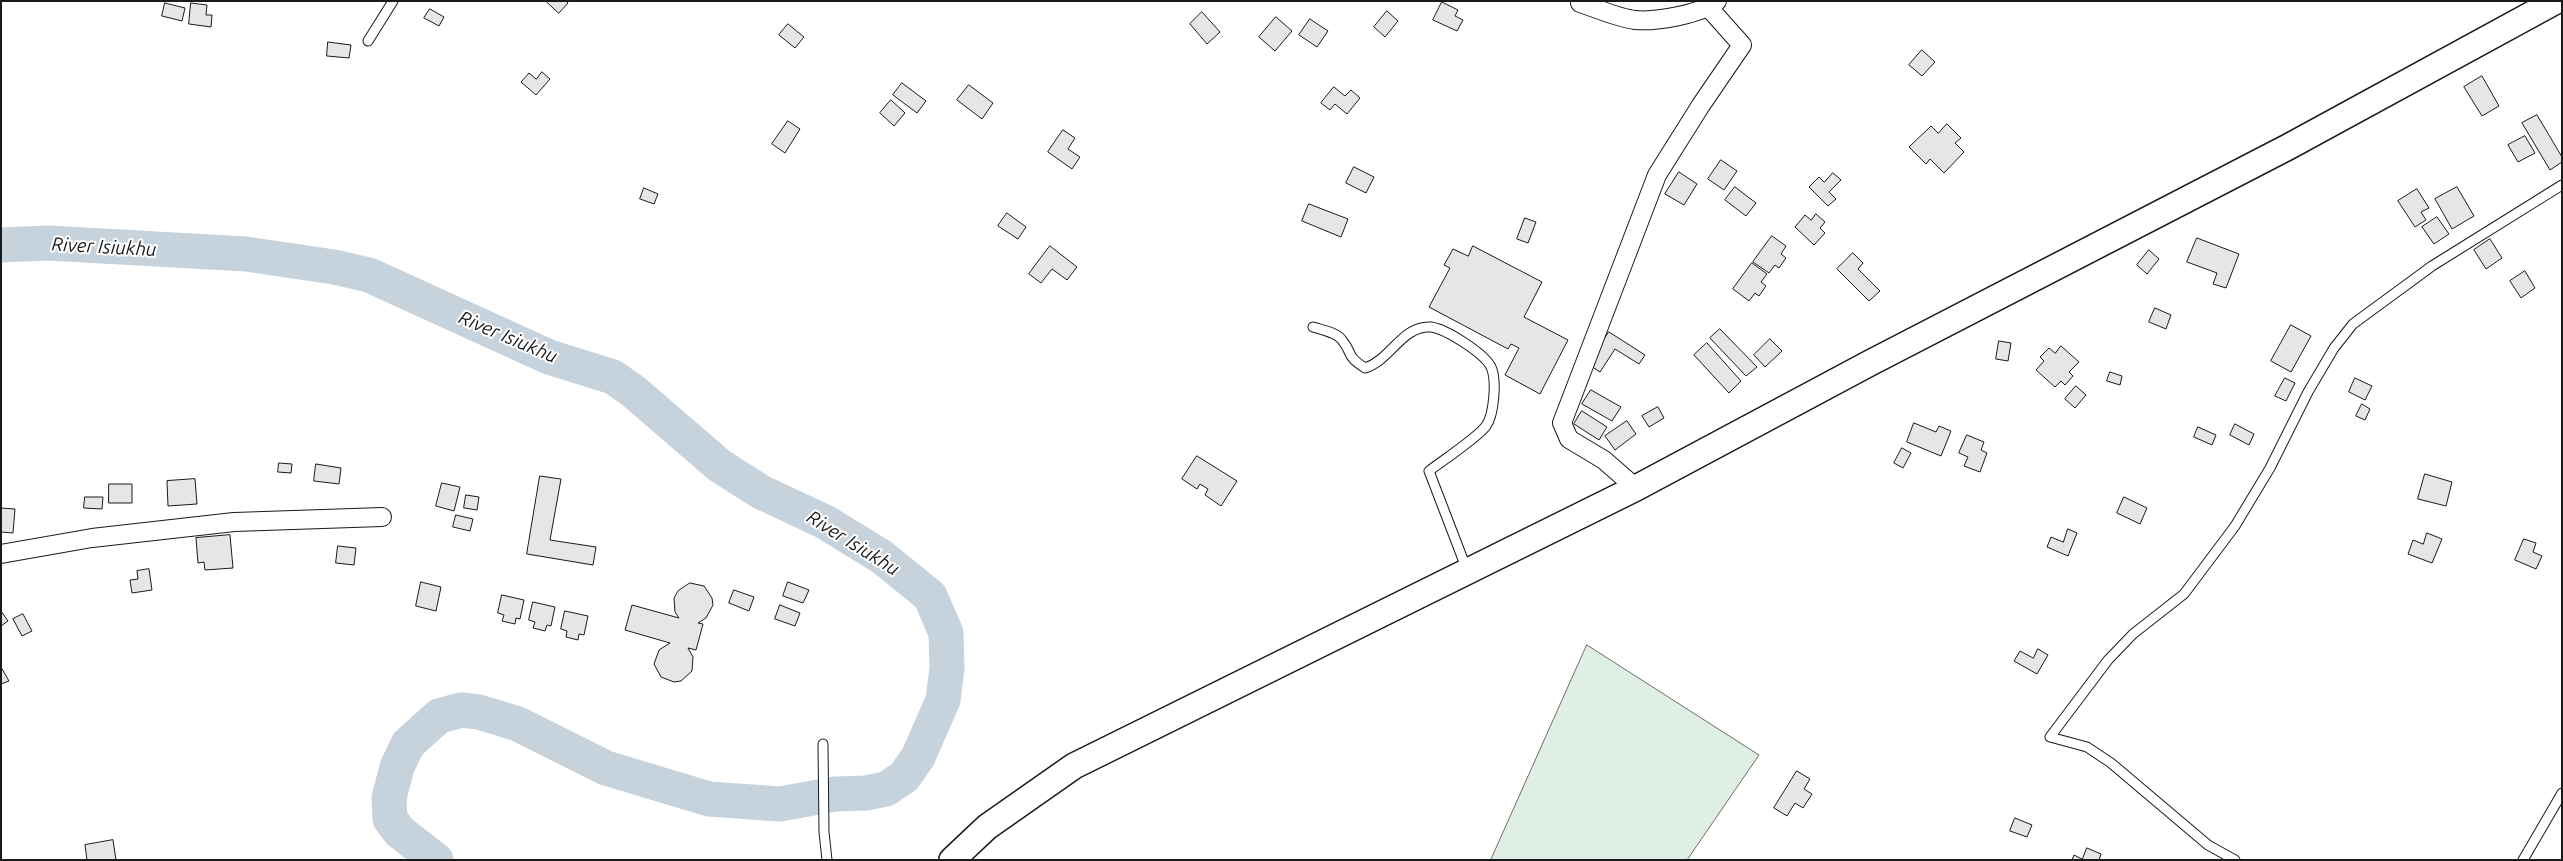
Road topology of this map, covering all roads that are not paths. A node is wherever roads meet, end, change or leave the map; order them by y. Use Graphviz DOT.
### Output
graph roads {
  1 [pos="392,1"];
  2 [pos="2556,1"];
  3 [pos="1580,3"];
  4 [pos="1713,5"];
  5 [pos="368,41"];
  6 [pos="2562,185"];
  7 [pos="1313,327"];
  8 [pos="1636,488"];
  9 [pos="382,517"];
  10 [pos="1,554"];
  11 [pos="1468,570"];
  12 [pos="823,744"];
  13 [pos="2562,793"];
  14 [pos="827,860"];
  15 [pos="952,860"];
  16 [pos="2235,860"];
  17 [pos="2524,860"];
  1 -- 5 [label="lane"];
  2 -- 8 [label="main road"];
  3 -- 4 [label="street"];
  4 -- 8 [label="street"];
  6 -- 16 [label="lane"];
  7 -- 11 [label="lane"];
  8 -- 11 [label="main road"];
  9 -- 10 [label="street"];
  11 -- 15 [label="main road"];
  12 -- 14 [label="lane"];
  13 -- 17 [label="lane"];
}
